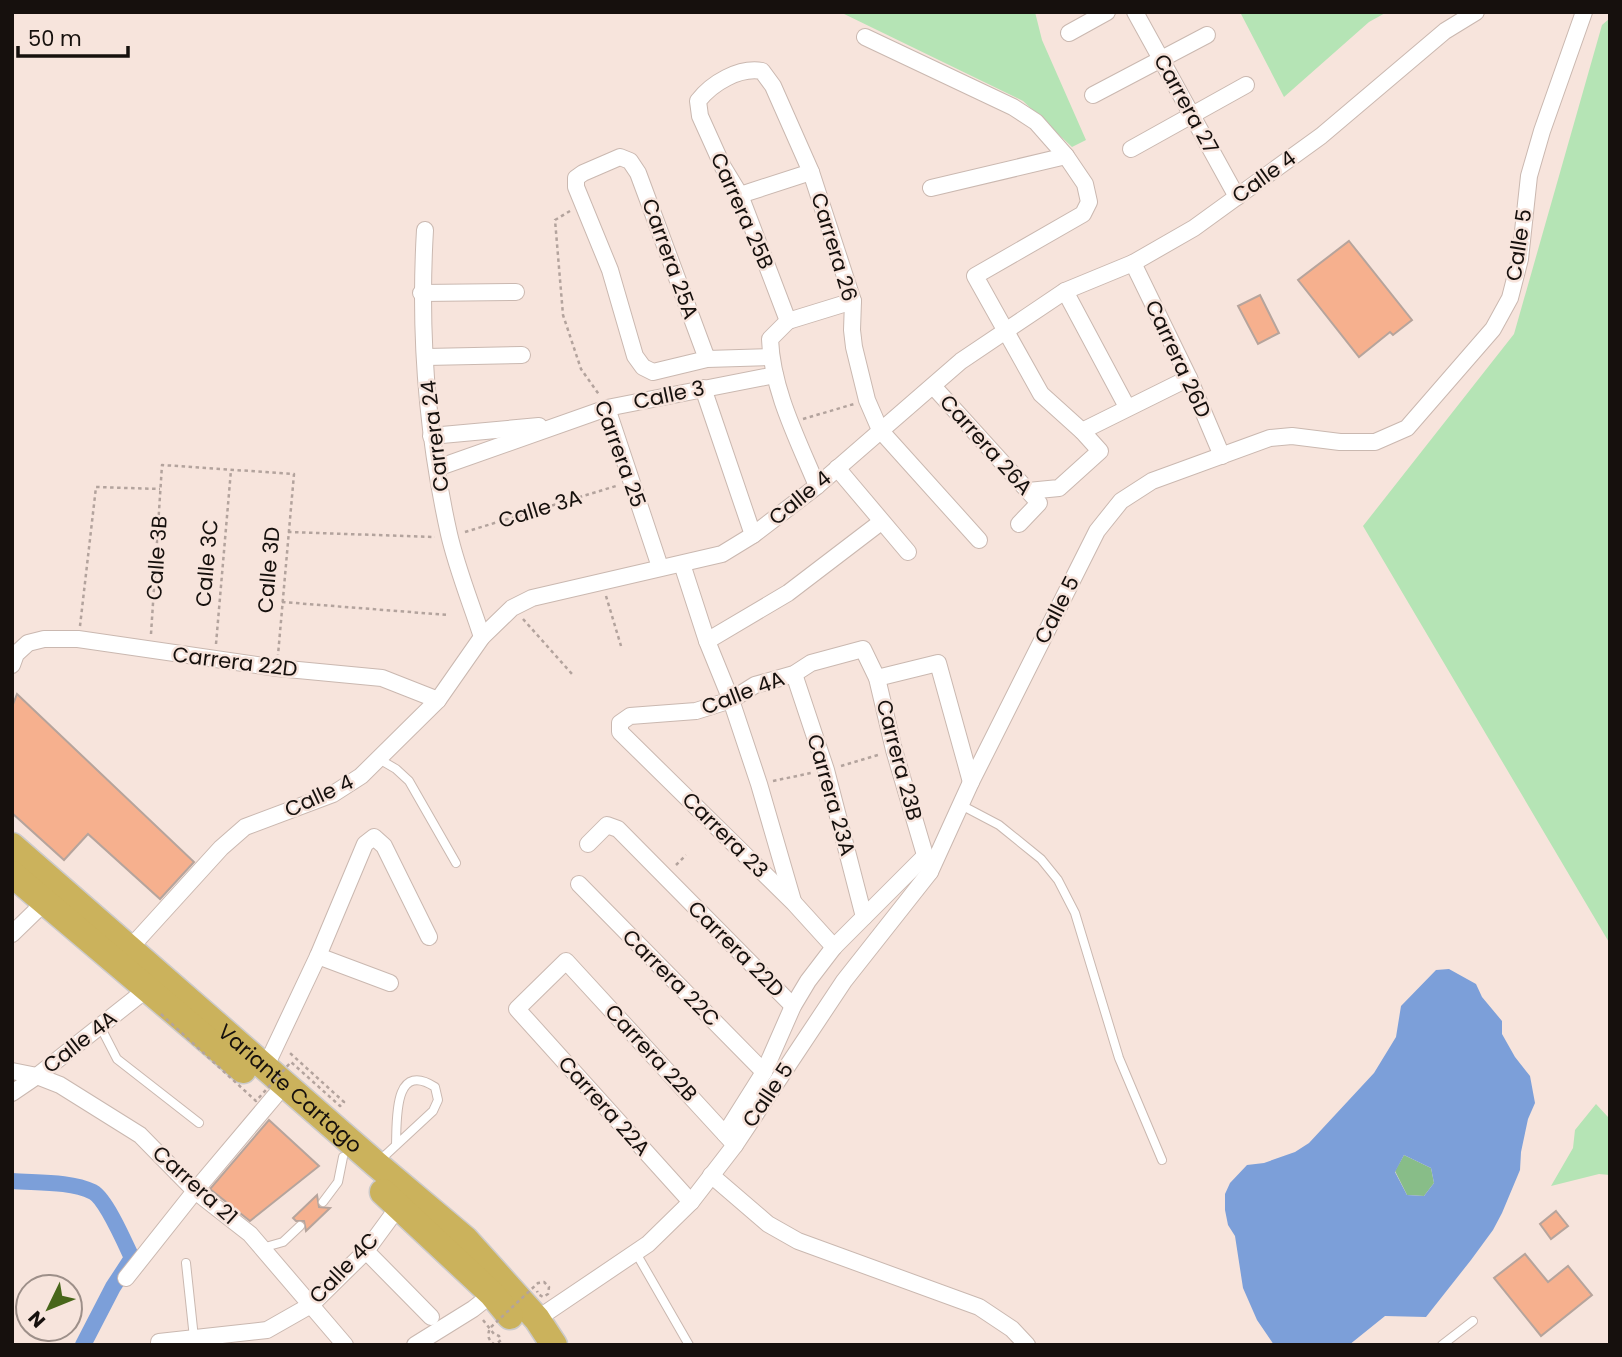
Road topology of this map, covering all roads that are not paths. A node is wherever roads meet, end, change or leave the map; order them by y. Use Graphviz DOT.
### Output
graph roads {
  1 [pos="1107,12"];
  2 [pos="1135,12"];
  3 [pos="1476,12"];
  4 [pos="1584,12"];
  5 [pos="1069,33"];
  6 [pos="1207,35"];
  7 [pos="864,37"];
  8 [pos="1161,59"];
  9 [pos="1246,85"];
  10 [pos="1093,95"];
  11 [pos="698,101"];
  12 [pos="1192,116"];
  13 [pos="1131,149"];
  14 [pos="1066,156"];
  15 [pos="811,172"];
  16 [pos="932,188"];
  17 [pos="740,195"];
  18 [pos="1237,197"];
  19 [pos="425,230"];
  20 [pos="1133,264"];
  21 [pos="1065,291"];
  22 [pos="516,292"];
  23 [pos="421,293"];
  24 [pos="853,301"];
  25 [pos="788,321"];
  26 [pos="1003,331"];
  27 [pos="522,355"];
  28 [pos="426,357"];
  29 [pos="771,357"];
  30 [pos="707,359"];
  31 [pos="775,375"];
  32 [pos="1189,378"];
  33 [pos="933,386"];
  34 [pos="703,388"];
  35 [pos="1127,407"];
  36 [pos="607,408"];
  37 [pos="566,424"];
  38 [pos="880,430"];
  39 [pos="1082,431"];
  40 [pos="431,436"];
  41 [pos="1222,456"];
  42 [pos="437,468"];
  43 [pos="837,468"];
  44 [pos="817,486"];
  45 [pos="1034,497"];
  46 [pos="881,522"];
  47 [pos="1019,524"];
  48 [pos="754,535"];
  49 [pos="979,540"];
  50 [pos="908,552"];
  51 [pos="682,564"];
  52 [pos="660,568"];
  53 [pos="482,637"];
  54 [pos="707,641"];
  55 [pos="863,649"];
  56 [pos="12,665"];
  57 [pos="794,674"];
  58 [pos="877,678"];
  59 [pos="438,700"];
  60 [pos="731,700"];
  61 [pos="620,723"];
  62 [pos="379,759"];
  63 [pos="971,782"];
  64 [pos="961,805"];
  65 [pos="587,844"];
  66 [pos="12,846"];
  67 [pos="925,856"];
  68 [pos="456,863"];
  69 [pos="930,872"];
  70 [pos="12,874"];
  71 [pos="579,884"];
  72 [pos="46,901"];
  73 [pos="794,903"];
  74 [pos="864,917"];
  75 [pos="12,934"];
  76 [pos="429,937"];
  77 [pos="834,947"];
  78 [pos="130,948"];
  79 [pos="317,956"];
  80 [pos="566,961"];
  81 [pos="390,983"];
  82 [pos="147,989"];
  83 [pos="793,1006"];
  84 [pos="100,1027"];
  85 [pos="266,1066"];
  86 [pos="12,1071"];
  87 [pos="764,1072"];
  88 [pos="37,1076"];
  89 [pos="12,1093"];
  90 [pos="275,1096"];
  91 [pos="198,1123"];
  92 [pos="730,1139"];
  93 [pos="396,1145"];
  94 [pos="343,1157"];
  95 [pos="1163,1160"];
  96 [pos="376,1164"];
  97 [pos="711,1175"];
  98 [pos="195,1191"];
  99 [pos="323,1202"];
  100 [pos="691,1202"];
  101 [pos="399,1206"];
  102 [pos="300,1226"];
  103 [pos="262,1248"];
  104 [pos="366,1251"];
  105 [pos="636,1253"];
  106 [pos="186,1263"];
  107 [pos="126,1278"];
  108 [pos="492,1294"];
  109 [pos="311,1305"];
  110 [pos="431,1317"];
  111 [pos="1473,1321"];
  112 [pos="534,1332"];
  113 [pos="194,1338"];
  114 [pos="159,1342"];
  115 [pos="345,1345"];
  116 [pos="415,1345"];
  117 [pos="554,1345"];
  118 [pos="689,1345"];
  119 [pos="1027,1345"];
  120 [pos="1441,1345"];
  1 -- 5 [label="street"];
  2 -- 8 [label="street, Carrera 27"];
  3 -- 18 [label="street, Calle 4"];
  4 -- 41 [label="street, Calle 5"];
  6 -- 8 [label="street"];
  7 -- 14 [label="street"];
  8 -- 10 [label="street"];
  8 -- 12 [label="street, Carrera 27"];
  9 -- 12 [label="street"];
  11 -- 15 [label="street, Carrera 26"];
  11 -- 17 [label="street, Carrera 25B"];
  12 -- 13 [label="street"];
  12 -- 18 [label="street, Carrera 27"];
  14 -- 16 [label="street"];
  14 -- 26 [label="street"];
  15 -- 17 [label="street"];
  15 -- 24 [label="street, Carrera 26"];
  17 -- 25 [label="street, Carrera 25B"];
  18 -- 20 [label="street, Calle 4"];
  19 -- 23 [label="street, Carrera 24"];
  20 -- 21 [label="street, Calle 4"];
  20 -- 32 [label="street, Carrera 26D"];
  21 -- 26 [label="street, Calle 4"];
  21 -- 35 [label="street"];
  22 -- 23 [label="street"];
  23 -- 28 [label="street, Carrera 24"];
  24 -- 25 [label="street"];
  24 -- 38 [label="street, Carrera 26"];
  25 -- 29 [label="street"];
  26 -- 33 [label="street, Calle 4"];
  26 -- 39 [label="street"];
  27 -- 28 [label="street"];
  28 -- 40 [label="street, Carrera 24"];
  29 -- 30 [label="street"];
  29 -- 31 [label="street"];
  30 -- 30 [label="street, Carrera 25A"];
  31 -- 34 [label="street, Calle 3"];
  31 -- 44 [label="street"];
  32 -- 35 [label="street"];
  32 -- 41 [label="street, Carrera 26D"];
  33 -- 38 [label="street, Calle 4"];
  33 -- 45 [label="street, Carrera 26A"];
  34 -- 36 [label="street, Calle 3"];
  34 -- 48 [label="street"];
  35 -- 39 [label="street"];
  36 -- 37 [label="street, Calle 3"];
  36 -- 52 [label="street, Carrera 25"];
  37 -- 40 [label="street, Calle 3"];
  37 -- 42 [label="street, Calle 3"];
  38 -- 43 [label="street, Calle 4"];
  38 -- 49 [label="street, Carrera 26"];
  39 -- 45 [label="street"];
  40 -- 42 [label="street, Carrera 24"];
  41 -- 63 [label="street, Calle 5"];
  42 -- 53 [label="street, Carrera 24"];
  43 -- 44 [label="street, Calle 4"];
  43 -- 46 [label="street"];
  44 -- 48 [label="street, Calle 4"];
  45 -- 47 [label="street"];
  46 -- 50 [label="street"];
  46 -- 54 [label="street"];
  48 -- 51 [label="street, Calle 4"];
  51 -- 52 [label="street, Calle 4"];
  51 -- 54 [label="street"];
  52 -- 53 [label="street, Calle 4"];
  53 -- 59 [label="street, Calle 4"];
  54 -- 60 [label="street"];
  55 -- 57 [label="street, Calle 4A"];
  55 -- 58 [label="street, Carrera 23B"];
  56 -- 59 [label="street, Carrera 22D"];
  57 -- 60 [label="street, Calle 4A"];
  57 -- 74 [label="street, Carrera 23A"];
  58 -- 63 [label="street"];
  58 -- 67 [label="street, Carrera 23B"];
  59 -- 62 [label="street, Calle 4"];
  60 -- 61 [label="street, Calle 4A"];
  60 -- 73 [label="street"];
  61 -- 73 [label="street, Carrera 23"];
  62 -- 68 [label="lane"];
  62 -- 78 [label="street, Calle 4"];
  63 -- 64 [label="street, Calle 5"];
  64 -- 69 [label="street, Calle 5"];
  64 -- 95 [label="lane"];
  65 -- 83 [label="street, Carrera 22D"];
  66 -- 78 [label="highway, Variante Cartago"];
  67 -- 69 [label="street, Carrera 23B"];
  67 -- 74 [label="street"];
  69 -- 92 [label="street, Calle 5"];
  70 -- 72 [label="highway, Variante Cartago"];
  71 -- 87 [label="street, Carrera 22C"];
  72 -- 75 [label="street"];
  72 -- 82 [label="highway, Variante Cartago"];
  73 -- 77 [label="street, Carrera 23"];
  74 -- 77 [label="street"];
  76 -- 79 [label="street"];
  77 -- 83 [label="street"];
  78 -- 85 [label="highway, Variante Cartago"];
  79 -- 81 [label="street"];
  79 -- 85 [label="street"];
  80 -- 92 [label="street, Carrera 22B"];
  80 -- 100 [label="street, Carrera 22A"];
  82 -- 84 [label="street, Calle 4A"];
  82 -- 90 [label="highway, Variante Cartago"];
  83 -- 87 [label="street"];
  84 -- 88 [label="street, Calle 4A"];
  84 -- 91 [label="lane"];
  85 -- 96 [label="highway, Variante Cartago"];
  86 -- 88 [label="street, Carrera 21"];
  87 -- 92 [label="street"];
  88 -- 89 [label="street, Calle 4A"];
  88 -- 98 [label="street, Carrera 21"];
  90 -- 94 [label="highway, Variante Cartago"];
  90 -- 98 [label="street"];
  92 -- 97 [label="street, Calle 5"];
  93 -- 93 [label="lane"];
  93 -- 96 [label="lane"];
  94 -- 99 [label="lane"];
  94 -- 101 [label="highway, Variante Cartago"];
  96 -- 112 [label="highway, Variante Cartago"];
  97 -- 100 [label="street, Calle 5"];
  97 -- 119 [label="street"];
  98 -- 103 [label="street, Carrera 21"];
  98 -- 107 [label="street"];
  100 -- 105 [label="street, Calle 5"];
  101 -- 104 [label="street, Calle 4C"];
  101 -- 108 [label="highway, Variante Cartago"];
  102 -- 103 [label="lane"];
  103 -- 109 [label="street, Carrera 21"];
  104 -- 109 [label="street, Calle 4C"];
  104 -- 110 [label="street"];
  105 -- 112 [label="street, Calle 5"];
  105 -- 118 [label="lane"];
  106 -- 113 [label="lane"];
  108 -- 112 [label="highway, Variante Cartago"];
  108 -- 116 [label="street"];
  109 -- 113 [label="street, Calle 4C"];
  109 -- 115 [label="street, Carrera 21"];
  111 -- 120 [label="lane"];
  112 -- 117 [label="highway, Variante Cartago"];
  113 -- 114 [label="street, Calle 4C"];
}
